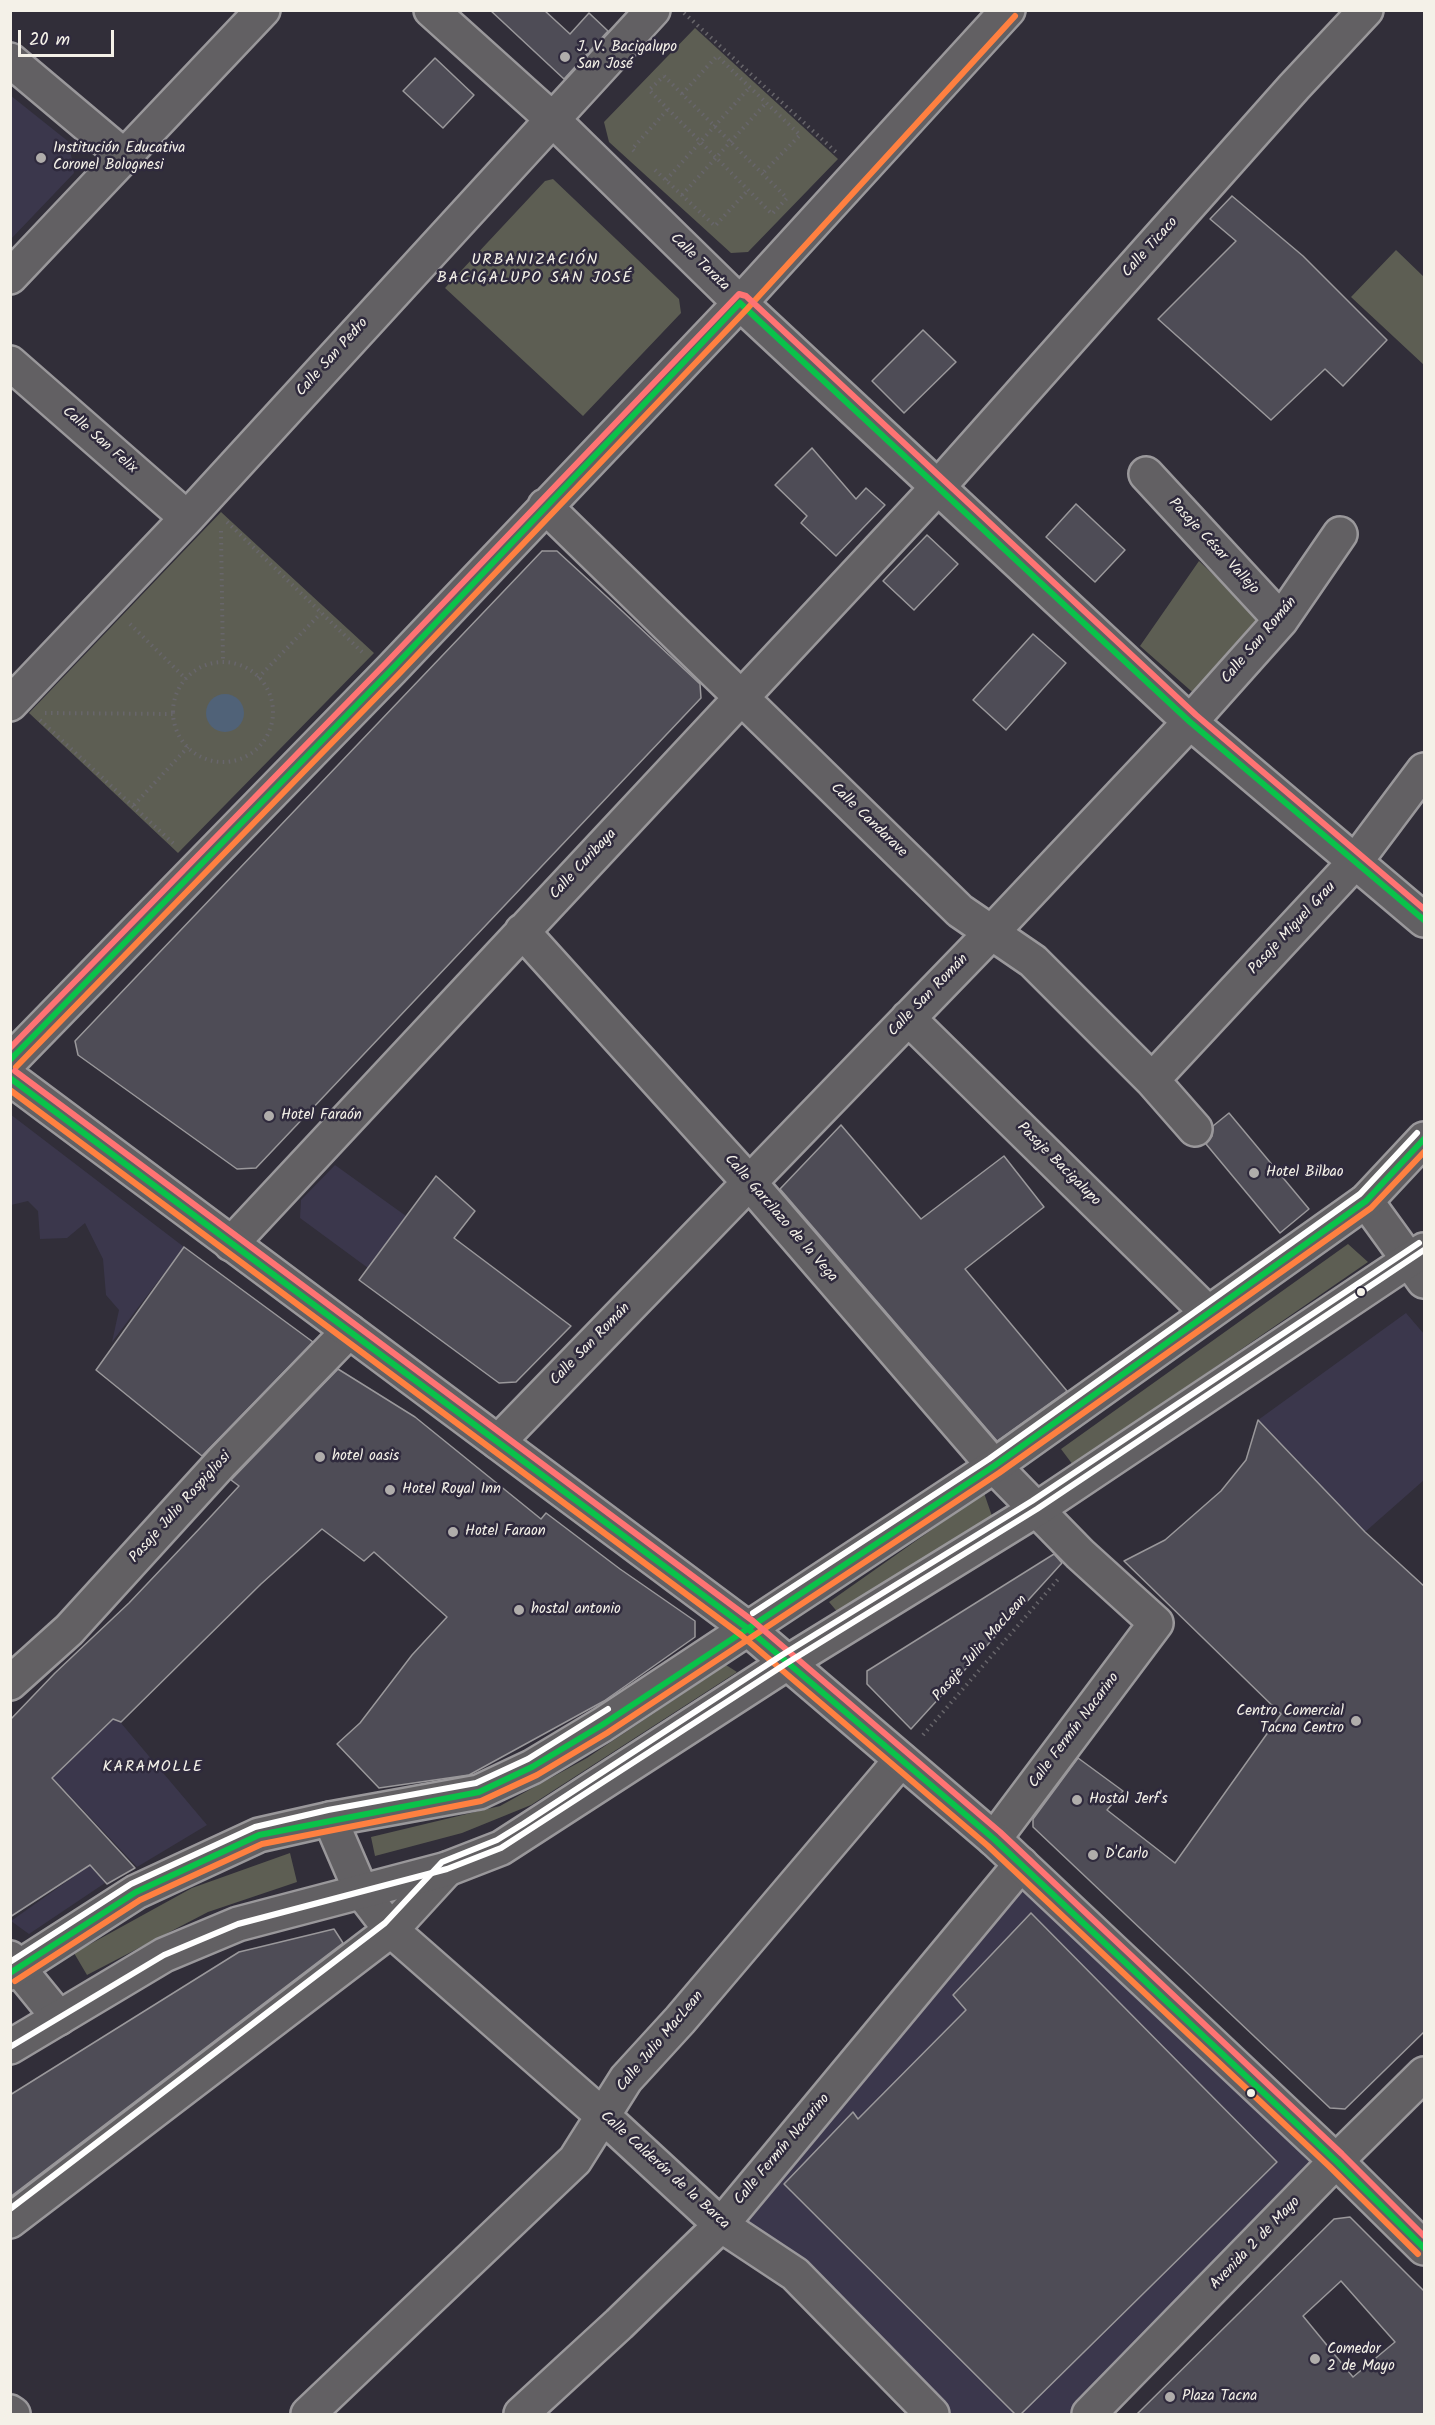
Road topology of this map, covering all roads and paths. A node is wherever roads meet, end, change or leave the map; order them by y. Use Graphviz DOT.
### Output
graph roads {
  1 [pos="263,10"];
  2 [pos="431,10"];
  3 [pos="653,10"];
  4 [pos="681,10"];
  5 [pos="1008,10"];
  6 [pos="1366,10"];
  7 [pos="10,60"];
  8 [pos="750,87"];
  9 [pos="682,94"];
  10 [pos="766,103"];
  11 [pos="668,109"];
  12 [pos="551,118"];
  13 [pos="714,126"];
  14 [pos="700,141"];
  15 [pos="730,142"];
  16 [pos="124,156"];
  17 [pos="640,156"];
  18 [pos="716,157"];
  19 [pos="649,164"];
  20 [pos="860,172"];
  21 [pos="762,174"];
  22 [pos="665,180"];
  23 [pos="748,190"];
  24 [pos="682,195"];
  25 [pos="10,276"];
  26 [pos="740,303"];
  27 [pos="10,363"];
  28 [pos="1146,474"];
  29 [pos="938,487"];
  30 [pos="545,506"];
  31 [pos="187,518"];
  32 [pos="1340,534"];
  33 [pos="321,613"];
  34 [pos="123,617"];
  35 [pos="1281,620"];
  36 [pos="366,656"];
  37 [pos="223,662"];
  38 [pos="186,678"];
  39 [pos="258,678"];
  40 [pos="741,698"];
  41 [pos="21,708"];
  42 [pos="44,713"];
  43 [pos="174,714"];
  44 [pos="1190,722"];
  45 [pos="188,747"];
  46 [pos="1425,770"];
  47 [pos="134,805"];
  48 [pos="178,847"];
  49 [pos="1355,862"];
  50 [pos="1425,920"];
  51 [pos="522,931"];
  52 [pos="992,932"];
  53 [pos="908,1018"];
  54 [pos="10,1061"];
  55 [pos="10,1078"];
  56 [pos="1152,1080"];
  57 [pos="1195,1129"];
  58 [pos="1425,1139"];
  59 [pos="748,1181"];
  60 [pos="1366,1201"];
  61 [pos="231,1244"];
  62 [pos="1419,1265"];
  63 [pos="1207,1312"];
  64 [pos="349,1330"];
  65 [pos="498,1442"];
  66 [pos="994,1466"];
  67 [pos="1037,1509"];
  68 [pos="1080,1554"];
  69 [pos="1156,1623"];
  70 [pos="747,1628"];
  71 [pos="787,1663"];
  72 [pos="10,1683"];
  73 [pos="901,1760"];
  74 [pos="330,1819"];
  75 [pos="994,1839"];
  76 [pos="1021,1864"];
  77 [pos="447,1869"];
  78 [pos="361,1891"];
  79 [pos="391,1930"];
  80 [pos="13,1966"];
  81 [pos="59,2018"];
  82 [pos="10,2047"];
  83 [pos="1425,2074"];
  84 [pos="603,2116"];
  85 [pos="1336,2161"];
  86 [pos="10,2221"];
  87 [pos="721,2225"];
  88 [pos="1425,2248"];
  89 [pos="308,2415"];
  90 [pos="521,2415"];
  91 [pos="932,2415"];
  92 [pos="1089,2415"];
  1 -- 16 [label="street"];
  2 -- 12 [label="street, Calle Tarata"];
  3 -- 12 [label="street, Calle San Pedro"];
  4 -- 20 [label="path"];
  5 -- 20 [label="street"];
  6 -- 29 [label="street, Calle Ticaco"];
  7 -- 16 [label="street"];
  8 -- 9 [label="path"];
  8 -- 10 [label="path"];
  8 -- 13 [label="path"];
  9 -- 11 [label="path"];
  9 -- 13 [label="path"];
  10 -- 15 [label="path"];
  10 -- 21 [label="path"];
  11 -- 14 [label="path"];
  11 -- 17 [label="path"];
  12 -- 26 [label="street, Calle Tarata"];
  12 -- 31 [label="street, Calle San Pedro"];
  13 -- 14 [label="path"];
  13 -- 15 [label="path"];
  14 -- 18 [label="path"];
  14 -- 22 [label="path"];
  15 -- 18 [label="path"];
  15 -- 21 [label="path"];
  16 -- 25 [label="street"];
  18 -- 23 [label="path"];
  18 -- 24 [label="path"];
  19 -- 22 [label="path"];
  20 -- 26 [label="street"];
  21 -- 23 [label="path"];
  22 -- 24 [label="path"];
  23 -- 24 [label="path"];
  26 -- 29 [label="street, Calle Tarata"];
  26 -- 30 [label="street"];
  27 -- 31 [label="street, Calle San Felix"];
  28 -- 35 [label="street, Pasaje César Vallejo"];
  29 -- 40 [label="street, Calle Curibaya"];
  29 -- 44 [label="street, Calle Tarata"];
  30 -- 40 [label="street, Calle Candarave"];
  30 -- 54 [label="street"];
  31 -- 41 [label="street, Calle San Pedro"];
  32 -- 35 [label="street, Calle San Román"];
  33 -- 36 [label="path"];
  33 -- 37 [label="path"];
  33 -- 39 [label="path"];
  34 -- 38 [label="path"];
  35 -- 44 [label="street, Calle San Román"];
  37 -- 38 [label="path"];
  37 -- 39 [label="path"];
  38 -- 43 [label="path"];
  39 -- 45 [label="path"];
  40 -- 51 [label="street, Calle Curibaya"];
  40 -- 52 [label="street, Calle Candarave"];
  41 -- 47 [label="path"];
  42 -- 43 [label="path"];
  43 -- 45 [label="path"];
  44 -- 49 [label="street, Calle Tarata"];
  44 -- 52 [label="street, Calle San Román"];
  45 -- 47 [label="path"];
  46 -- 49 [label="street, Pasaje Miguel Grau"];
  47 -- 48 [label="path"];
  49 -- 50 [label="street, Calle Tarata"];
  49 -- 56 [label="street, Pasaje Miguel Grau"];
  51 -- 59 [label="street, Calle Garcilazo de la Vega"];
  51 -- 61 [label="street, Calle Curibaya"];
  52 -- 53 [label="street, Calle San Román"];
  52 -- 56 [label="street, Calle Candarave"];
  53 -- 59 [label="street, Calle San Román"];
  53 -- 63 [label="street, Pasaje Bacigalupo"];
  55 -- 61 [label="street"];
  56 -- 57 [label="street, Calle Candarave"];
  58 -- 60 [label="street"];
  59 -- 65 [label="street, Calle San Román"];
  59 -- 66 [label="street, Calle Garcilazo de la Vega"];
  60 -- 62 [label="street"];
  60 -- 63 [label="street"];
  61 -- 64 [label="street"];
  62 -- 67 [label="street"];
  63 -- 66 [label="street"];
  64 -- 65 [label="street"];
  64 -- 72 [label="street, Pasaje Julio Rospigliosi"];
  65 -- 70 [label="street"];
  66 -- 67 [label="street, Calle Garcilazo de la Vega"];
  66 -- 70 [label="street"];
  67 -- 68 [label="street, Calle Garcilazo de la Vega"];
  67 -- 71 [label="street"];
  68 -- 69 [label="street, Calle Garcilazo de la Vega"];
  68 -- 73 [label="path, Pasaje Julio MacLean"];
  69 -- 75 [label="street, Calle Fermín Nacarino"];
  70 -- 71 [label="street"];
  70 -- 74 [label="street"];
  71 -- 73 [label="street"];
  71 -- 77 [label="street"];
  73 -- 75 [label="street"];
  73 -- 84 [label="street, Calle Julio MacLean"];
  74 -- 78 [label="street, Calle Calderón de la Barca"];
  74 -- 80 [label="street"];
  75 -- 76 [label="street"];
  76 -- 85 [label="street"];
  76 -- 87 [label="street, Calle Fermín Nacarino"];
  77 -- 78 [label="street"];
  77 -- 79 [label="street"];
  78 -- 79 [label="street, Calle Calderón de la Barca"];
  78 -- 81 [label="street"];
  79 -- 84 [label="street, Calle Calderón de la Barca"];
  79 -- 86 [label="street"];
  80 -- 81 [label="street"];
  81 -- 82 [label="street"];
  83 -- 85 [label="street, Avenida 2 de Mayo"];
  84 -- 87 [label="street, Calle Calderón de la Barca"];
  84 -- 89 [label="street, Calle Julio MacLean"];
  85 -- 88 [label="street"];
  85 -- 92 [label="street, Avenida 2 de Mayo"];
  87 -- 90 [label="street, Calle Fermín Nacarino"];
  87 -- 91 [label="street, Calle Calderón de la Barca"];
}
